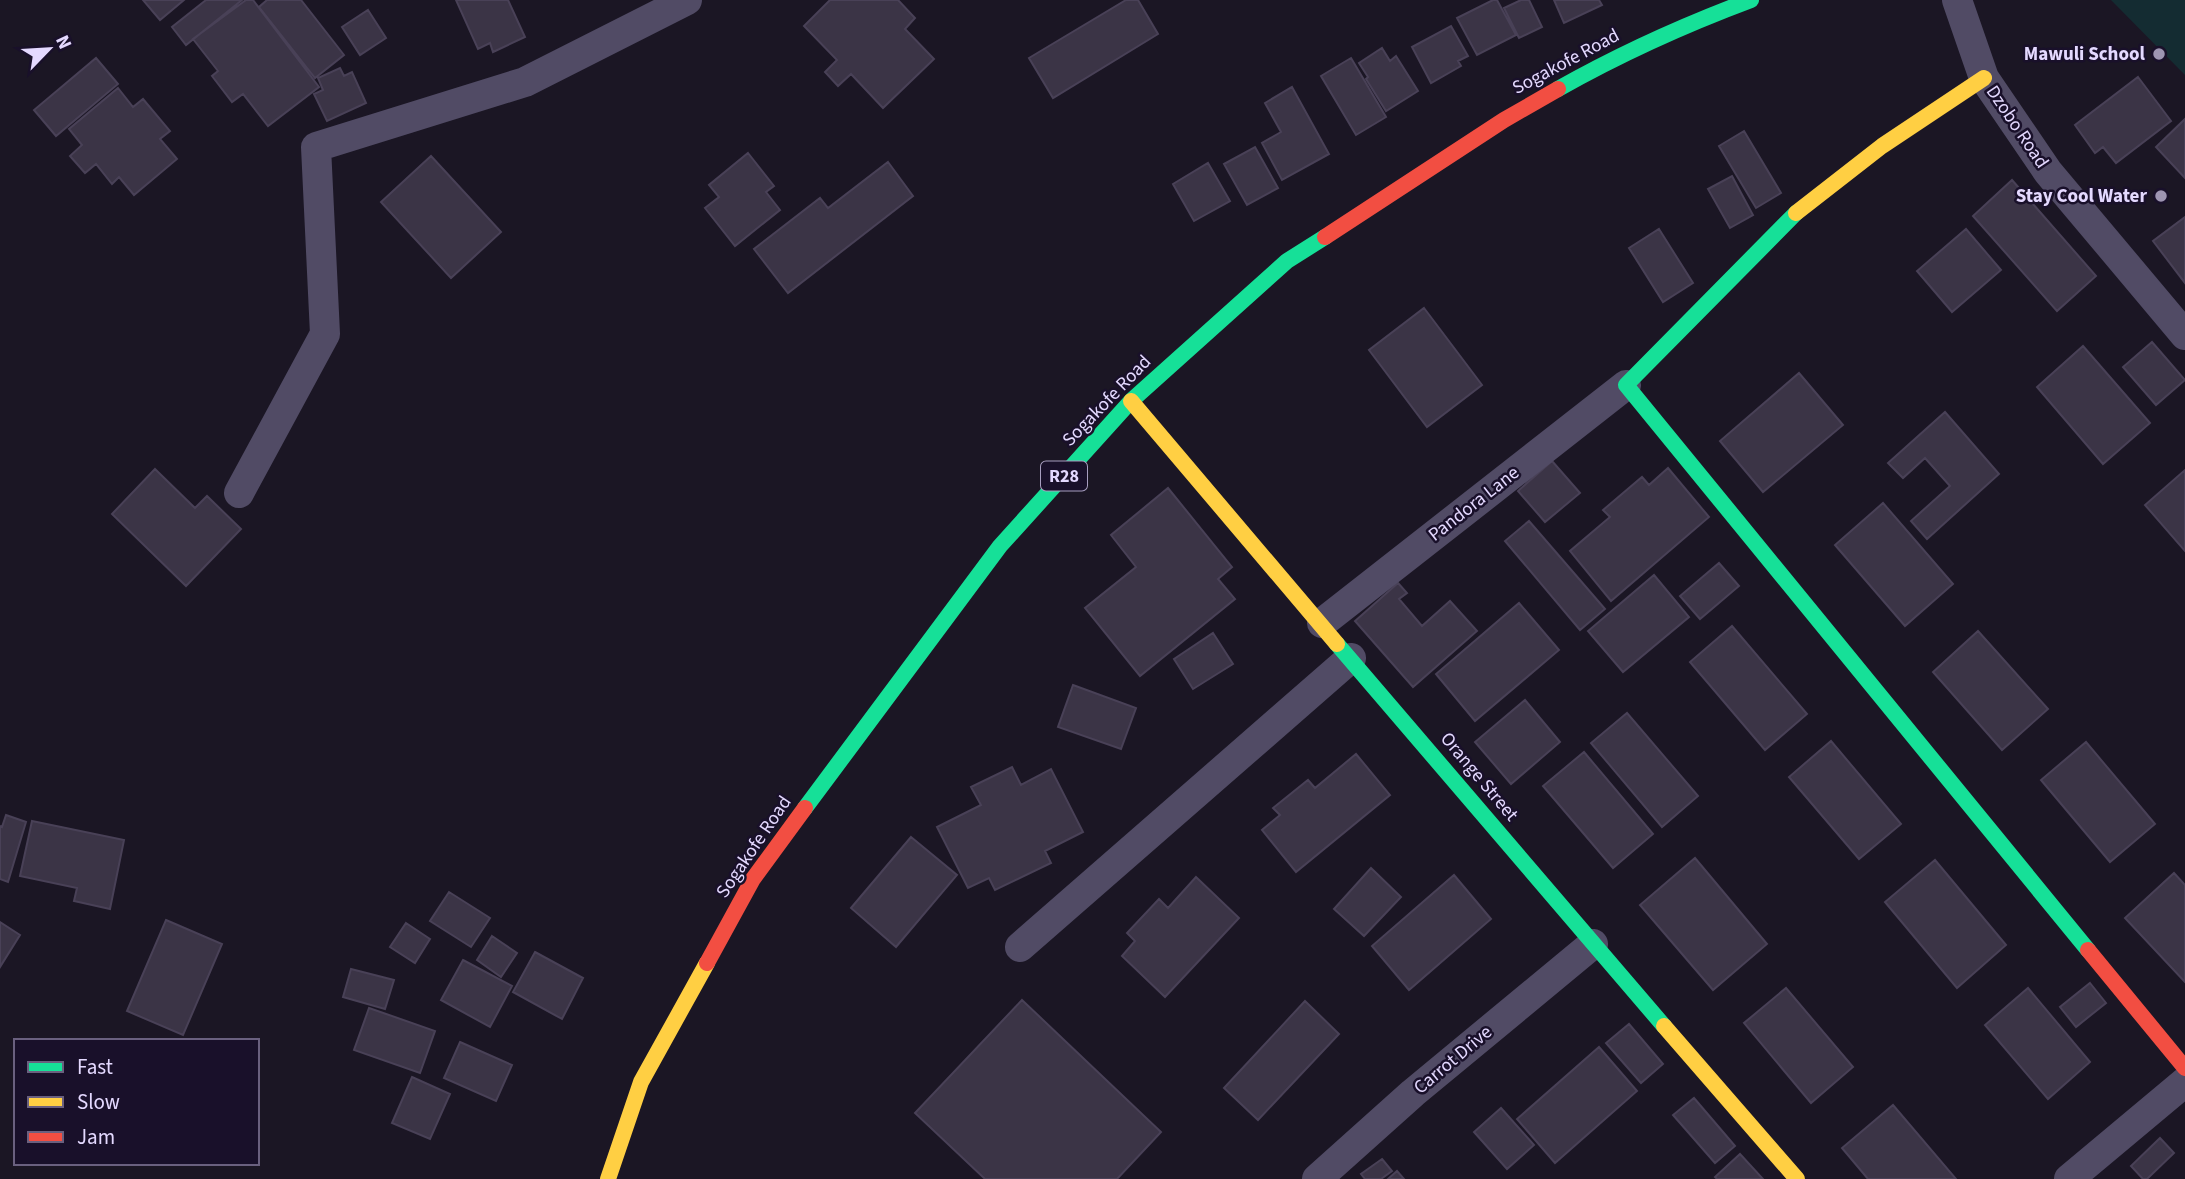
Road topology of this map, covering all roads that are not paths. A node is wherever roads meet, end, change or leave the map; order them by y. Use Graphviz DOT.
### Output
graph roads {
  1 [pos="687,0"];
  2 [pos="1751,0"];
  3 [pos="1957,0"];
  4 [pos="1984,78"];
  5 [pos="2185,335"];
  6 [pos="1626,386"];
  7 [pos="1131,401"];
  8 [pos="239,493"];
  9 [pos="1322,624"];
  10 [pos="1351,658"];
  11 [pos="1593,944"];
  12 [pos="1020,947"];
  13 [pos="2185,1068"];
  14 [pos="2185,1082"];
  15 [pos="608,1179"];
  16 [pos="1317,1179"];
  17 [pos="1797,1179"];
  18 [pos="2069,1179"];
  1 -- 8 [label="street"];
  2 -- 7 [label="street, Sogakofe Road / R28"];
  3 -- 4 [label="street, Dzobo Road"];
  4 -- 5 [label="street, Dzobo Road"];
  4 -- 6 [label="street"];
  6 -- 9 [label="street, Pandora Lane"];
  6 -- 13 [label="street"];
  7 -- 9 [label="street, Orange Street"];
  7 -- 15 [label="street, Sogakofe Road / R28"];
  9 -- 10 [label="street, Orange Street"];
  10 -- 11 [label="street, Orange Street"];
  10 -- 12 [label="street"];
  11 -- 16 [label="street, Carrot Drive"];
  11 -- 17 [label="street, Orange Street"];
  14 -- 18 [label="street"];
}
